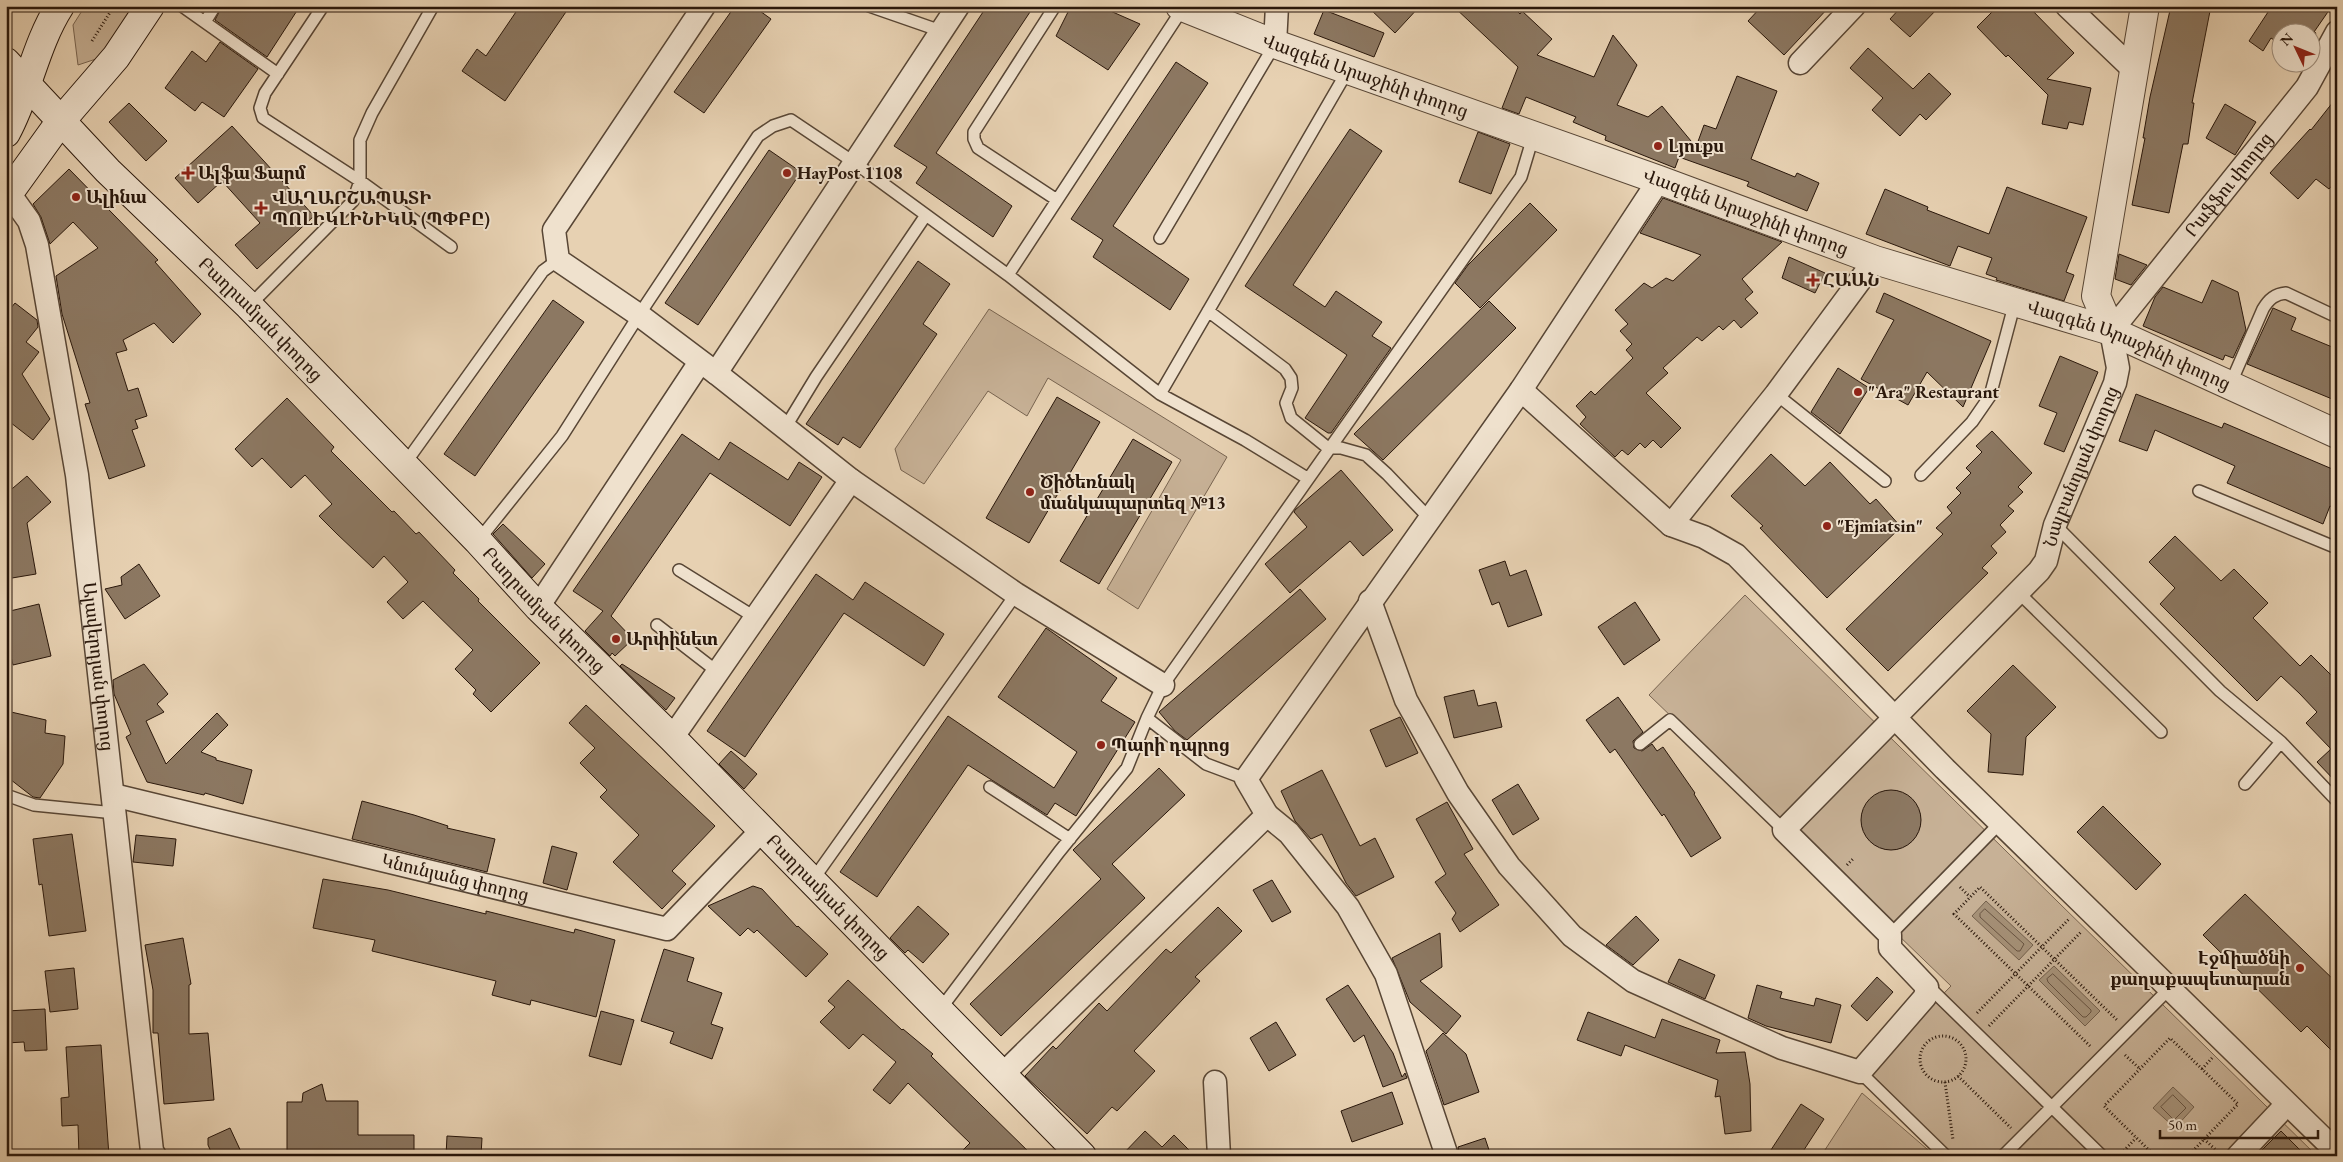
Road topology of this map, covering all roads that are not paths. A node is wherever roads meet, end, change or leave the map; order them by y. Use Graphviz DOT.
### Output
graph roads {
  1 [pos="60,6"];
  2 [pos="150,6"];
  3 [pos="182,6"];
  4 [pos="215,6"];
  5 [pos="323,6"];
  6 [pos="433,6"];
  7 [pos="704,6"];
  8 [pos="870,6"];
  9 [pos="958,6"];
  10 [pos="1055,6"];
  11 [pos="1276,6"];
  12 [pos="1854,6"];
  13 [pos="2067,6"];
  14 [pos="2145,6"];
  15 [pos="1182,7"];
  16 [pos="204,22"];
  17 [pos="941,31"];
  18 [pos="2337,32"];
  19 [pos="1275,44"];
  20 [pos="6,62"];
  21 [pos="1800,63"];
  22 [pos="1348,70"];
  23 [pos="2135,71"];
  24 [pos="278,74"];
  25 [pos="26,83"];
  26 [pos="60,122"];
  27 [pos="6,133"];
  28 [pos="1532,137"];
  29 [pos="855,163"];
  30 [pos="1659,180"];
  31 [pos="360,181"];
  32 [pos="7,193"];
  33 [pos="1058,200"];
  34 [pos="926,215"];
  35 [pos="1160,238"];
  36 [pos="451,247"];
  37 [pos="558,260"];
  38 [pos="1874,260"];
  39 [pos="1008,275"];
  40 [pos="2015,302"];
  41 [pos="249,306"];
  42 [pos="1208,311"];
  43 [pos="639,315"];
  44 [pos="2337,317"];
  45 [pos="2111,331"];
  46 [pos="708,367"];
  47 [pos="2230,385"];
  48 [pos="1522,390"];
  49 [pos="1160,394"];
  50 [pos="1776,394"];
  51 [pos="785,428"];
  52 [pos="2337,434"];
  53 [pos="1328,448"];
  54 [pos="404,466"];
  55 [pos="1921,475"];
  56 [pos="1307,478"];
  57 [pos="851,480"];
  58 [pos="1885,481"];
  59 [pos="2199,491"];
  60 [pos="1430,519"];
  61 [pos="2055,524"];
  62 [pos="1671,525"];
  63 [pos="478,541"];
  64 [pos="2337,548"];
  65 [pos="679,570"];
  66 [pos="2018,592"];
  67 [pos="1016,594"];
  68 [pos="1370,601"];
  69 [pos="538,607"];
  70 [pos="756,618"];
  71 [pos="657,625"];
  72 [pos="719,673"];
  73 [pos="1163,685"];
  74 [pos="1147,718"];
  75 [pos="1895,719"];
  76 [pos="2161,732"];
  77 [pos="672,738"];
  78 [pos="2281,742"];
  79 [pos="1640,744"];
  80 [pos="1246,779"];
  81 [pos="2245,784"];
  82 [pos="990,787"];
  83 [pos="6,795"];
  84 [pos="2337,801"];
  85 [pos="114,804"];
  86 [pos="1267,815"];
  87 [pos="2000,823"];
  88 [pos="1784,830"];
  89 [pos="761,831"];
  90 [pos="1070,839"];
  91 [pos="812,881"];
  92 [pos="1890,935"];
  93 [pos="1923,988"];
  94 [pos="2169,989"];
  95 [pos="939,1011"];
  96 [pos="1860,1072"];
  97 [pos="1002,1075"];
  98 [pos="1215,1082"];
  99 [pos="2288,1104"];
  100 [pos="2052,1107"];
  101 [pos="2337,1152"];
  102 [pos="155,1156"];
  103 [pos="1082,1156"];
  104 [pos="1219,1156"];
  105 [pos="1447,1156"];
  106 [pos="1946,1156"];
  107 [pos="2003,1156"];
  108 [pos="2102,1156"];
  109 [pos="2238,1156"];
  1 -- 25 [label="main road"];
  2 -- 26 [label="main road"];
  3 -- 16 [label="lane"];
  4 -- 16 [label="lane"];
  5 -- 24 [label="lane"];
  6 -- 31 [label="lane"];
  7 -- 37 [label="street"];
  8 -- 17 [label="lane"];
  9 -- 17 [label="street"];
  10 -- 33 [label="lane"];
  11 -- 19 [label="street"];
  12 -- 21 [label="street"];
  13 -- 23 [label="street"];
  14 -- 23 [label="main road, Նալբանդյան փողոց"];
  15 -- 19 [label="main road, Վազգեն Արաջինի փողոց"];
  15 -- 33 [label="lane"];
  16 -- 24 [label="lane"];
  17 -- 29 [label="street"];
  18 -- 45 [label="street, Րաֆֆու փողոց"];
  19 -- 22 [label="main road, Վազգեն Արաջինի փողոց"];
  19 -- 35 [label="lane"];
  20 -- 25 [label="main road, Բաղրամյան փողոց"];
  22 -- 28 [label="main road, Վազգեն Արաջինի փողոց"];
  22 -- 42 [label="lane"];
  23 -- 45 [label="main road, Նալբանդյան փողոց"];
  24 -- 31 [label="lane"];
  25 -- 26 [label="main road, Բաղրամյան փողոց"];
  25 -- 27 [label="main road"];
  26 -- 32 [label="main road"];
  26 -- 41 [label="main road, Բաղրամյան փողոց"];
  28 -- 30 [label="main road, Վազգեն Արաջինի փողոց"];
  28 -- 53 [label="lane"];
  29 -- 34 [label="lane"];
  29 -- 43 [label="lane"];
  29 -- 46 [label="street"];
  30 -- 38 [label="main road, Վազգեն Արաջինի փողոց"];
  30 -- 48 [label="street"];
  31 -- 36 [label="lane"];
  31 -- 41 [label="lane"];
  32 -- 85 [label="street, Ալավերդյան փողոց"];
  33 -- 39 [label="lane"];
  34 -- 39 [label="lane"];
  34 -- 51 [label="lane"];
  37 -- 43 [label="street"];
  37 -- 54 [label="lane"];
  38 -- 40 [label="main road, Վազգեն Արաջինի փողոց"];
  38 -- 50 [label="street"];
  39 -- 49 [label="lane"];
  40 -- 45 [label="main road, Վազգեն Արաջինի փողոց"];
  40 -- 55 [label="lane"];
  41 -- 54 [label="main road, Բաղրամյան փողոց"];
  42 -- 49 [label="lane"];
  42 -- 53 [label="lane"];
  43 -- 46 [label="street"];
  43 -- 63 [label="lane"];
  44 -- 47 [label="lane"];
  45 -- 47 [label="main road, Վազգեն Արաջինի փողոց"];
  45 -- 61 [label="street, Նալբանդյան փողոց"];
  46 -- 51 [label="street"];
  46 -- 69 [label="street"];
  47 -- 52 [label="main road, Վազգեն Արաջինի փողոց"];
  48 -- 60 [label="street"];
  48 -- 62 [label="street"];
  49 -- 56 [label="lane"];
  50 -- 58 [label="lane"];
  50 -- 62 [label="street"];
  51 -- 57 [label="street"];
  53 -- 56 [label="lane"];
  53 -- 60 [label="lane"];
  54 -- 63 [label="main road, Բաղրամյան փողոց"];
  56 -- 73 [label="lane"];
  57 -- 67 [label="street"];
  57 -- 70 [label="street"];
  59 -- 64 [label="lane"];
  60 -- 68 [label="street"];
  61 -- 66 [label="street, Նալբանդյան փողոց"];
  61 -- 78 [label="lane"];
  62 -- 75 [label="street"];
  63 -- 69 [label="main road, Բաղրամյան փողոց"];
  65 -- 70 [label="lane"];
  66 -- 75 [label="street, Նալբանդյան փողոց"];
  66 -- 76 [label="lane"];
  67 -- 73 [label="street"];
  67 -- 91 [label="lane"];
  68 -- 80 [label="street"];
  68 -- 96 [label="street"];
  69 -- 77 [label="main road, Բաղրամյան փողոց"];
  70 -- 72 [label="street"];
  71 -- 72 [label="lane"];
  72 -- 77 [label="street"];
  73 -- 74 [label="lane"];
  74 -- 80 [label="lane"];
  74 -- 90 [label="lane"];
  75 -- 87 [label="street"];
  75 -- 88 [label="street, Նալբանդյան փողոց"];
  77 -- 89 [label="main road, Բաղրամյան փողոց"];
  78 -- 81 [label="lane"];
  78 -- 84 [label="lane"];
  79 -- 88 [label="lane"];
  80 -- 86 [label="street"];
  82 -- 90 [label="lane"];
  83 -- 85 [label="lane"];
  85 -- 89 [label="street, Կնունյանց փողոց"];
  85 -- 102 [label="street, Ալավերդյան փողոց"];
  86 -- 97 [label="street"];
  86 -- 105 [label="street"];
  87 -- 92 [label="lane"];
  87 -- 94 [label="street"];
  88 -- 92 [label="street"];
  89 -- 91 [label="main road, Բաղրամյան փողոց"];
  90 -- 95 [label="lane"];
  91 -- 95 [label="main road, Բաղրամյան փողոց"];
  92 -- 93 [label="street"];
  93 -- 96 [label="street"];
  93 -- 100 [label="lane"];
  94 -- 99 [label="street"];
  94 -- 100 [label="lane"];
  95 -- 97 [label="main road, Բաղրամյան փողոց"];
  96 -- 106 [label="lane"];
  97 -- 103 [label="main road, Բաղրամյան փողոց"];
  98 -- 104 [label="street"];
  99 -- 101 [label="street"];
  99 -- 109 [label="street"];
  100 -- 107 [label="lane"];
  100 -- 108 [label="lane"];
}
